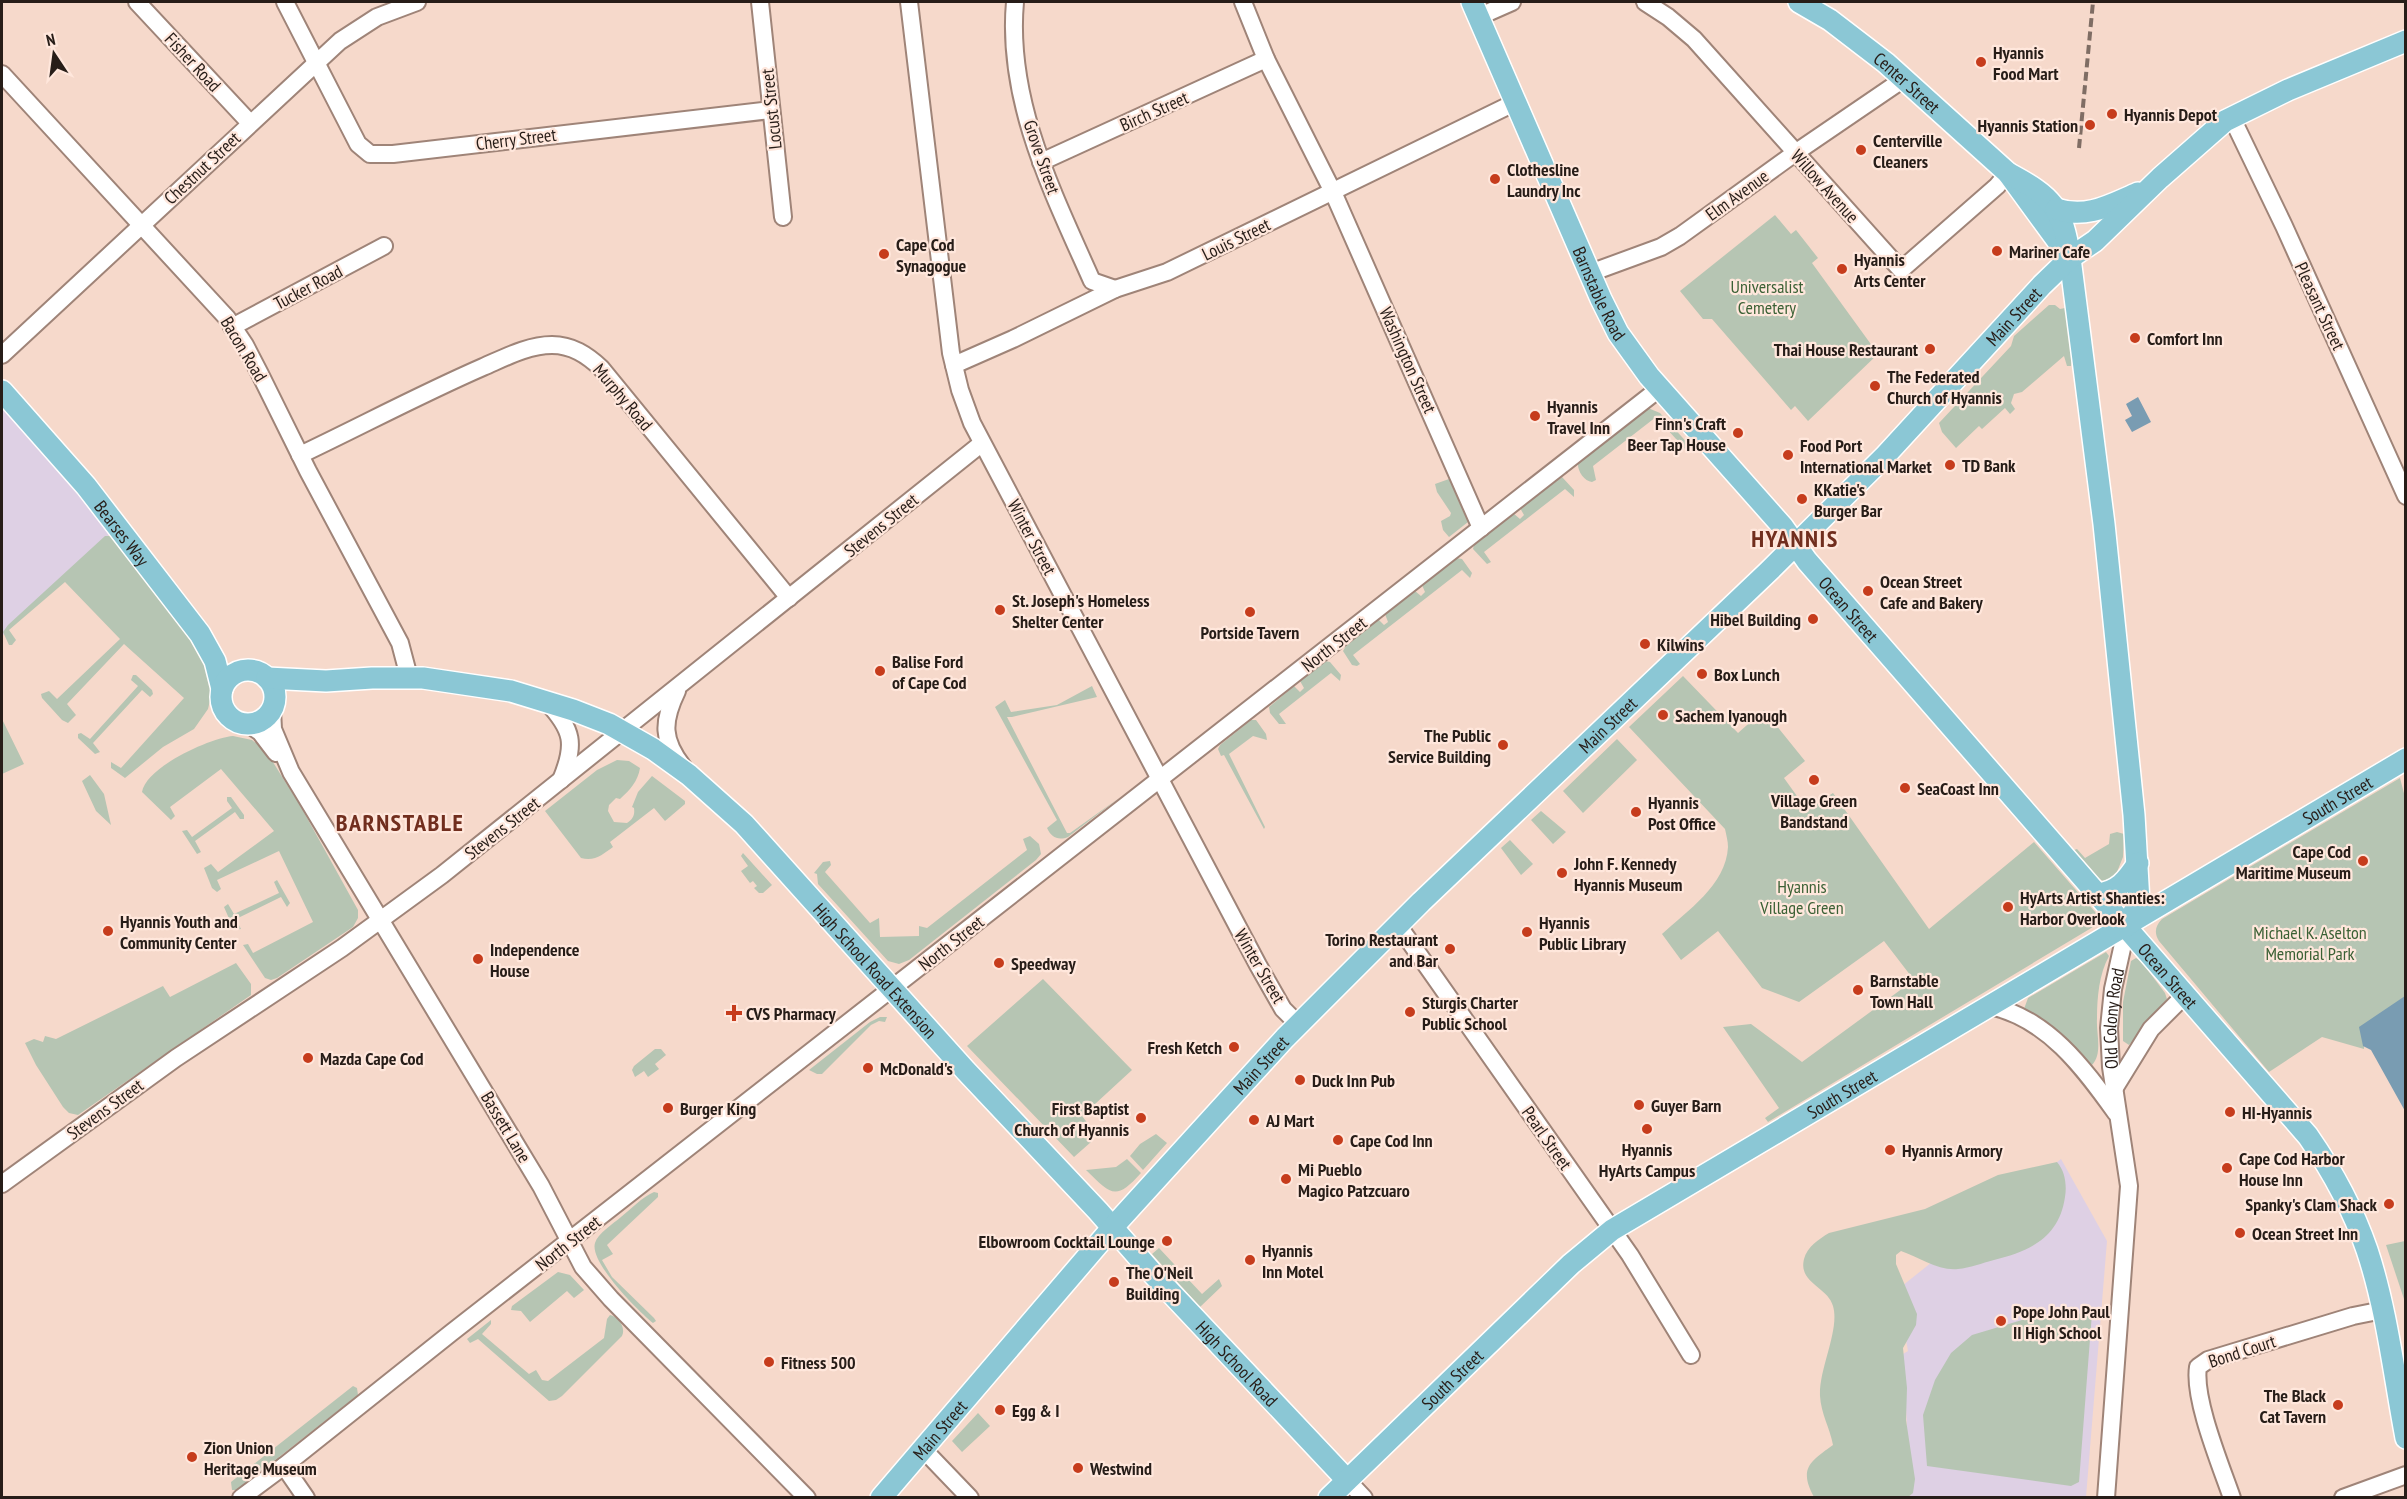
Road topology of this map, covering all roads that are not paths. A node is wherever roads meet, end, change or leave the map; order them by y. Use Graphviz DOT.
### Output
graph roads {
  1 [pos="136,2"];
  2 [pos="285,2"];
  3 [pos="417,2"];
  4 [pos="760,2"];
  5 [pos="909,2"];
  6 [pos="1015,2"];
  7 [pos="1243,2"];
  8 [pos="1512,2"];
  9 [pos="1645,2"];
  10 [pos="1799,2"];
  11 [pos="1475,9"];
  12 [pos="2406,41"];
  13 [pos="1266,59"];
  14 [pos="316,61"];
  15 [pos="2,74"];
  16 [pos="1905,78"];
  17 [pos="1514,103"];
  18 [pos="771,110"];
  19 [pos="2232,118"];
  20 [pos="250,123"];
  21 [pos="1795,153"];
  22 [pos="1041,162"];
  23 [pos="2008,172"];
  24 [pos="2149,188"];
  25 [pos="1333,192"];
  26 [pos="2056,209"];
  27 [pos="783,217"];
  28 [pos="142,225"];
  29 [pos="384,246"];
  30 [pos="2070,258"];
  31 [pos="1590,273"];
  32 [pos="1115,289"];
  33 [pos="232,327"];
  34 [pos="2,355"];
  35 [pos="954,365"];
  36 [pos="1660,388"];
  37 [pos="2,391"];
  38 [pos="981,444"];
  39 [pos="300,455"];
  40 [pos="2406,496"];
  41 [pos="1481,528"];
  42 [pos="1794,545"];
  43 [pos="789,598"];
  44 [pos="200,634"];
  45 [pos="257,674"];
  46 [pos="409,677"];
  47 [pos="326,681"];
  48 [pos="680,686"];
  49 [pos="222,689"];
  50 [pos="546,701"];
  51 [pos="273,705"];
  52 [pos="248,724"];
  53 [pos="624,732"];
  54 [pos="2406,759"];
  55 [pos="291,772"];
  56 [pos="689,775"];
  57 [pos="1160,781"];
  58 [pos="560,782"];
  59 [pos="2138,863"];
  60 [pos="2097,894"];
  61 [pos="380,920"];
  62 [pos="1398,925"];
  63 [pos="2127,926"];
  64 [pos="892,989"];
  65 [pos="2185,995"];
  66 [pos="1990,1006"];
  67 [pos="1298,1024"];
  68 [pos="2114,1089"];
  69 [pos="2119,1118"];
  70 [pos="2,1184"];
  71 [pos="1112,1228"];
  72 [pos="1612,1230"];
  73 [pos="570,1241"];
  74 [pos="2383,1310"];
  75 [pos="1691,1355"];
  76 [pos="2406,1438"];
  77 [pos="923,1449"];
  78 [pos="284,1466"];
  79 [pos="2406,1475"];
  80 [pos="1347,1480"];
  81 [pos="242,1497"];
  82 [pos="306,1497"];
  83 [pos="807,1497"];
  84 [pos="881,1497"];
  85 [pos="970,1497"];
  86 [pos="1329,1497"];
  87 [pos="1364,1497"];
  88 [pos="2106,1497"];
  89 [pos="2232,1497"];
  90 [pos="2343,1497"];
  1 -- 20 [label="street, Fisher Road"];
  2 -- 14 [label="street, Cherry Street"];
  3 -- 14 [label="street, Chestnut Street"];
  4 -- 18 [label="street, Locust Street"];
  5 -- 35 [label="street, Winter Street"];
  6 -- 22 [label="street, Grove Street"];
  7 -- 13 [label="street, Washington Street"];
  8 -- 11 [label="street"];
  9 -- 21 [label="street, Willow Avenue"];
  10 -- 16 [label="main road, Center Street"];
  11 -- 17 [label="main road, Barnstable Road"];
  12 -- 19 [label="main road, Main Street"];
  13 -- 22 [label="street, Birch Street"];
  13 -- 25 [label="street, Washington Street"];
  14 -- 18 [label="street, Cherry Street"];
  14 -- 20 [label="street, Chestnut Street"];
  15 -- 28 [label="street, Bacon Road"];
  16 -- 21 [label="street, Elm Avenue"];
  16 -- 23 [label="main road, Center Street"];
  17 -- 25 [label="street, Louis Street"];
  17 -- 31 [label="main road, Barnstable Road"];
  18 -- 27 [label="street, Locust Street"];
  19 -- 24 [label="main road, Main Street"];
  19 -- 40 [label="street, Pleasant Street"];
  20 -- 28 [label="street, Chestnut Street"];
  21 -- 23 [label="street, Willow Avenue"];
  21 -- 31 [label="street, Elm Avenue"];
  22 -- 32 [label="street, Grove Street"];
  23 -- 26 [label="main road, Center Street"];
  23 -- 30 [label="main road, Center Street"];
  24 -- 26 [label="main road"];
  24 -- 30 [label="main road, Main Street"];
  25 -- 32 [label="street, Louis Street"];
  25 -- 41 [label="street, Washington Street"];
  26 -- 30 [label="main road, Center Street"];
  28 -- 33 [label="street, Bacon Road"];
  28 -- 34 [label="street, Chestnut Street"];
  29 -- 33 [label="street, Tucker Road"];
  30 -- 42 [label="main road, Main Street"];
  30 -- 59 [label="main road, Old Colony Road"];
  31 -- 36 [label="main road, Barnstable Road"];
  32 -- 35 [label="street, Louis Street"];
  33 -- 39 [label="street, Bacon Road"];
  35 -- 38 [label="street, Winter Street"];
  36 -- 41 [label="street, North Street"];
  36 -- 42 [label="main road, Barnstable Road"];
  37 -- 44 [label="main road, Bearses Way"];
  38 -- 43 [label="street, Stevens Street"];
  38 -- 57 [label="street, Winter Street"];
  39 -- 43 [label="street, Murphy Road"];
  39 -- 46 [label="street, Bacon Road"];
  41 -- 57 [label="street, North Street"];
  42 -- 60 [label="main road, Ocean Street"];
  42 -- 62 [label="main road, Main Street"];
  43 -- 48 [label="street, Stevens Street"];
  44 -- 45 [label="main road"];
  44 -- 49 [label="main road, Bearses Way"];
  45 -- 47 [label="main road"];
  45 -- 49 [label="main road"];
  45 -- 51 [label="main road"];
  46 -- 47 [label="main road"];
  46 -- 50 [label="main road"];
  47 -- 51 [label="main road"];
  48 -- 53 [label="street, Stevens Street"];
  48 -- 56 [label="street"];
  49 -- 52 [label="main road"];
  50 -- 53 [label="main road"];
  50 -- 58 [label="street"];
  51 -- 52 [label="main road"];
  51 -- 55 [label="street, Bassett Lane"];
  52 -- 55 [label="street"];
  53 -- 56 [label="main road, High School Road Extension"];
  53 -- 58 [label="street, Stevens Street"];
  54 -- 63 [label="main road, South Street"];
  55 -- 61 [label="street, Bassett Lane"];
  56 -- 64 [label="main road, High School Road Extension"];
  57 -- 64 [label="street, North Street"];
  57 -- 67 [label="street, Winter Street"];
  58 -- 61 [label="street, Stevens Street"];
  59 -- 60 [label="main road"];
  59 -- 63 [label="main road, Old Colony Road"];
  60 -- 63 [label="main road, Ocean Street"];
  61 -- 70 [label="street, Stevens Street"];
  61 -- 73 [label="street, Bassett Lane"];
  62 -- 67 [label="main road, Main Street"];
  62 -- 72 [label="street, Pearl Street"];
  63 -- 65 [label="main road, Ocean Street"];
  63 -- 66 [label="main road, South Street"];
  63 -- 68 [label="street, Old Colony Road"];
  64 -- 71 [label="main road, High School Road Extension"];
  64 -- 73 [label="street, North Street"];
  65 -- 68 [label="street"];
  65 -- 74 [label="main road, Ocean Street"];
  66 -- 69 [label="street"];
  66 -- 72 [label="main road, South Street"];
  67 -- 71 [label="main road, Main Street"];
  68 -- 69 [label="street, Old Colony Road"];
  69 -- 88 [label="street, Old Colony Road"];
  71 -- 77 [label="main road, Main Street"];
  71 -- 80 [label="main road, High School Road"];
  72 -- 75 [label="street, Pearl Street"];
  72 -- 80 [label="main road, South Street"];
  73 -- 78 [label="street, North Street"];
  73 -- 83 [label="street, Bassett Lane"];
  74 -- 76 [label="main road, Ocean Street"];
  74 -- 89 [label="street, Bond Court"];
  77 -- 84 [label="main road, Main Street"];
  77 -- 85 [label="street"];
  78 -- 81 [label="street, North Street"];
  78 -- 82 [label="street"];
  79 -- 90 [label="street"];
  80 -- 86 [label="main road, South Street"];
  80 -- 87 [label="street, High School Road"];
}
